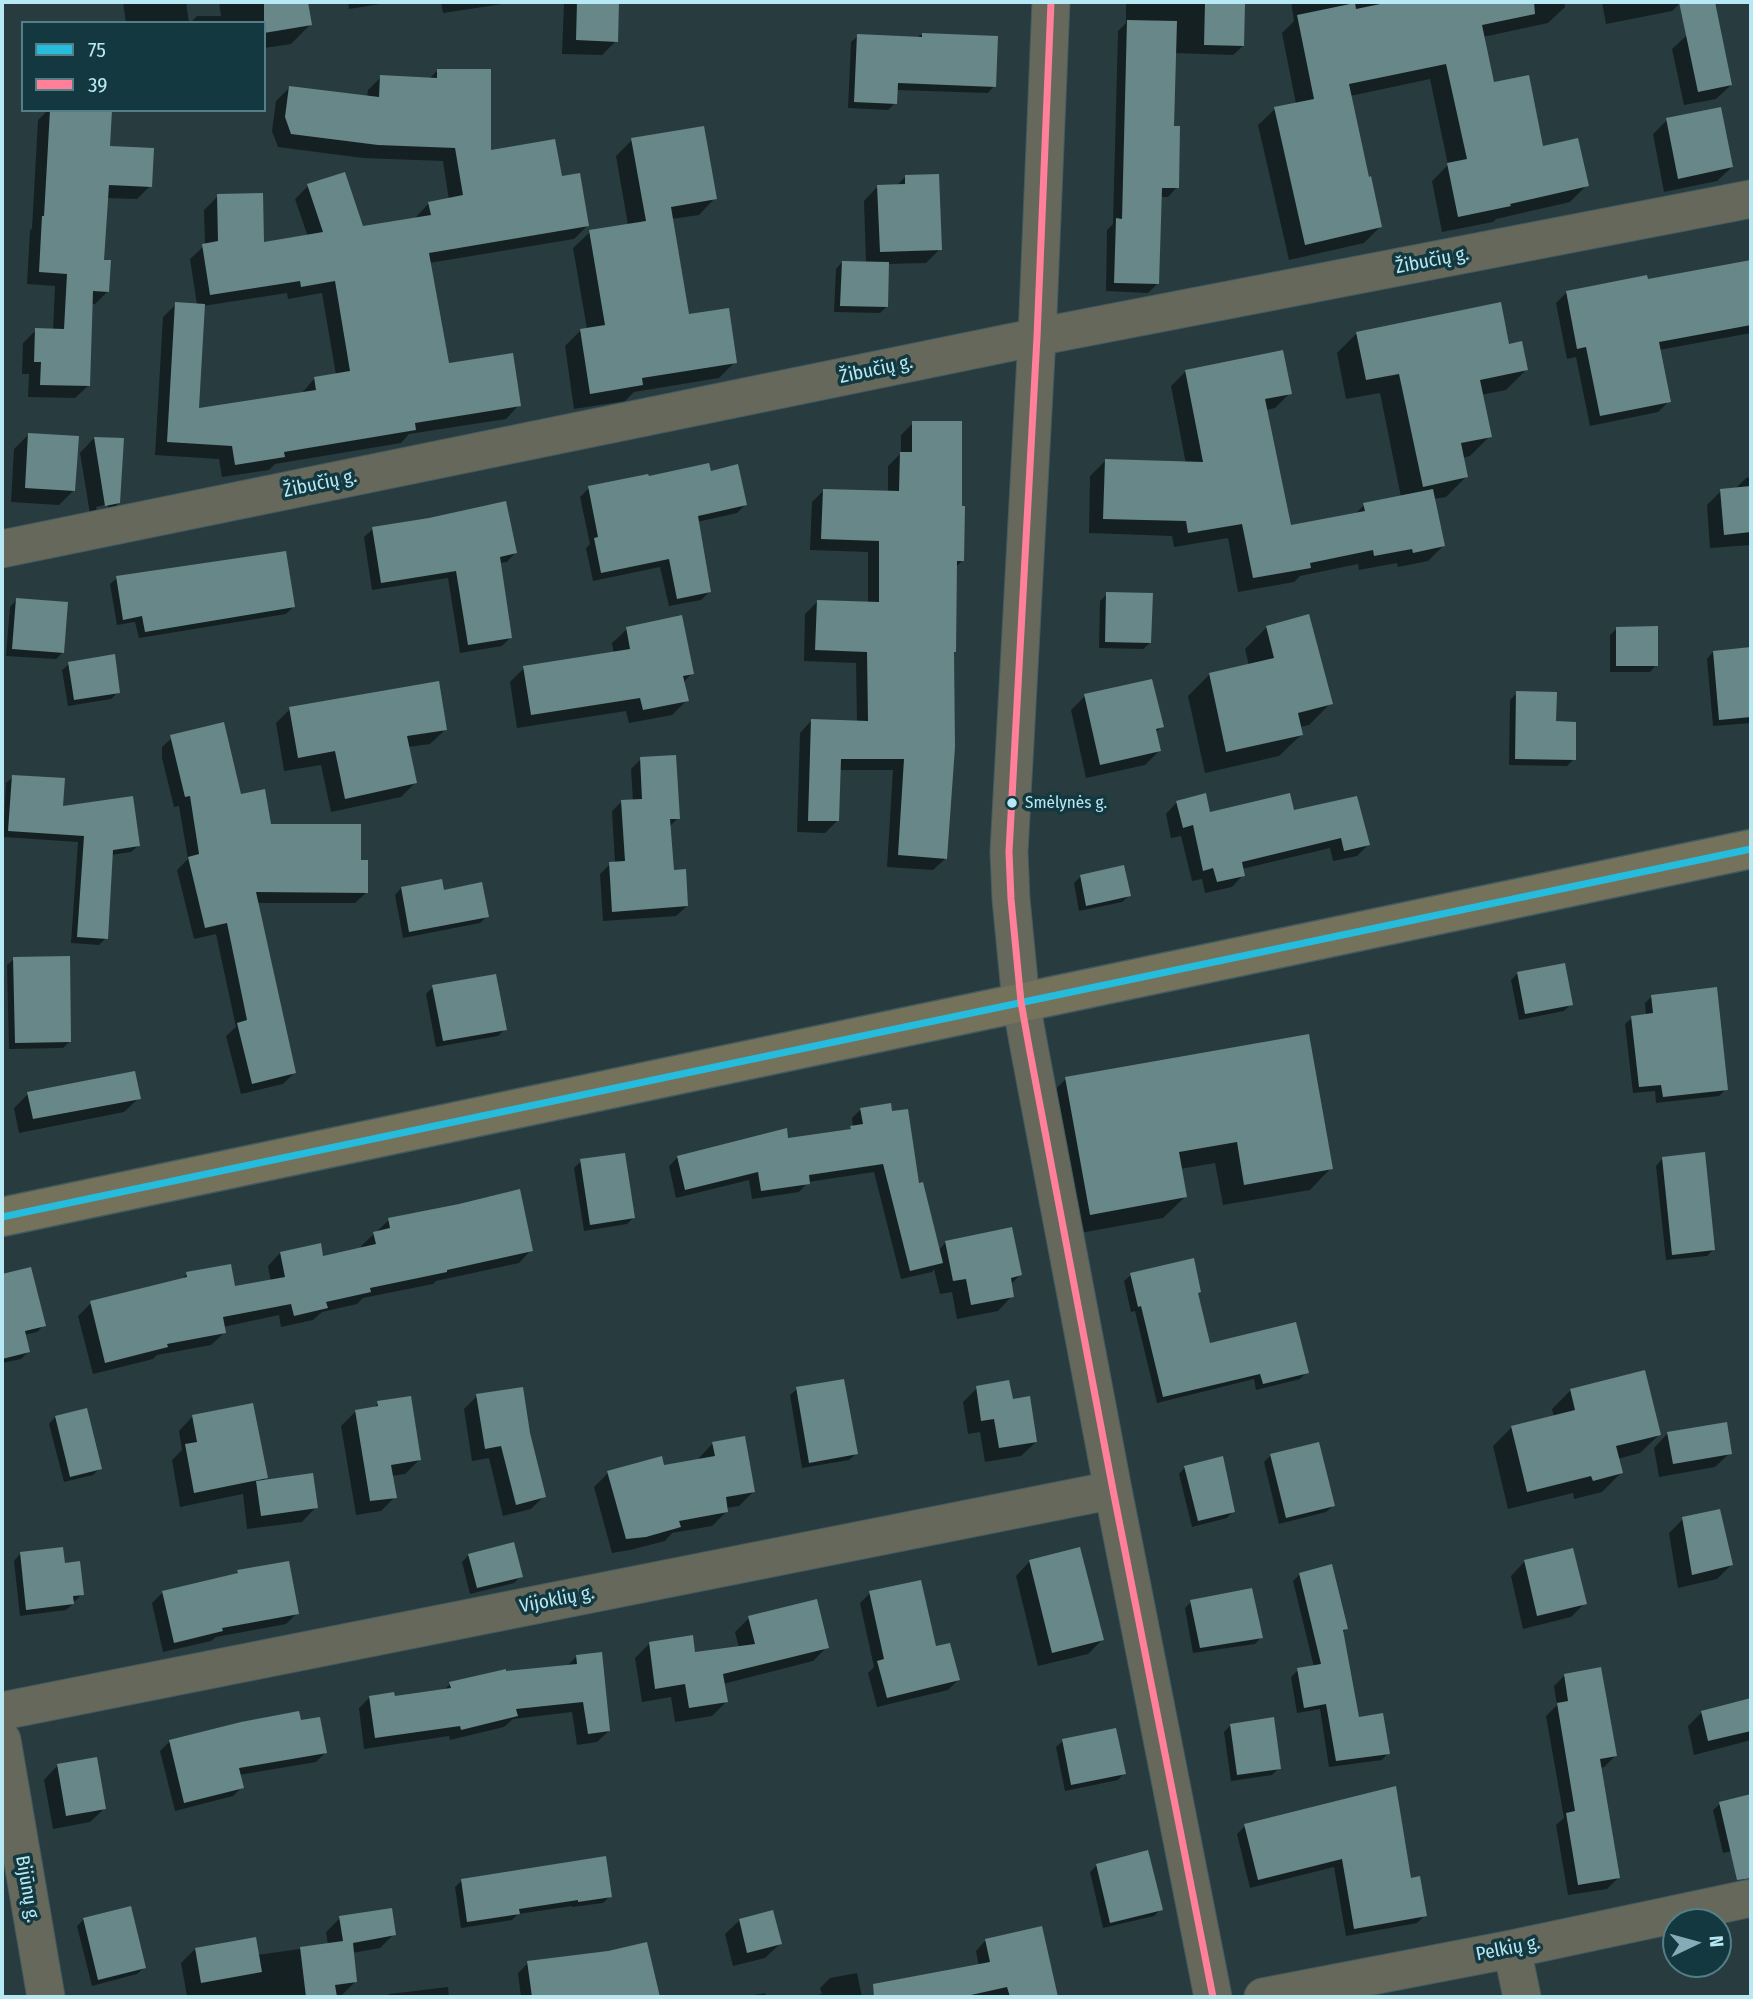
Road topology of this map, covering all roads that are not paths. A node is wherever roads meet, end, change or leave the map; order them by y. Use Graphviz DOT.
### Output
graph roads {
  1 [pos="1051,2"];
  2 [pos="1751,199"];
  3 [pos="1037,337"];
  4 [pos="2,549"];
  5 [pos="1751,849"];
  6 [pos="1021,1002"];
  7 [pos="2,1217"];
  8 [pos="1113,1490"];
  9 [pos="2,1711"];
  10 [pos="2,1740"];
  11 [pos="1751,1898"];
  12 [pos="1512,1949"];
  13 [pos="46,1997"];
  14 [pos="1213,1997"];
  15 [pos="1263,1997"];
  16 [pos="1522,1997"];
  1 -- 3 [label="street"];
  2 -- 3 [label="street, Žibučių g."];
  3 -- 4 [label="street, Žibučių g."];
  3 -- 6 [label="street"];
  5 -- 6 [label="highway"];
  6 -- 7 [label="highway"];
  6 -- 8 [label="street"];
  8 -- 9 [label="street, Vijoklių g."];
  8 -- 14 [label="street"];
  10 -- 13 [label="street, Bijūnų g."];
  11 -- 12 [label="street, Pelkių g."];
  12 -- 15 [label="street, Pelkių g."];
  12 -- 16 [label="street"];
}
